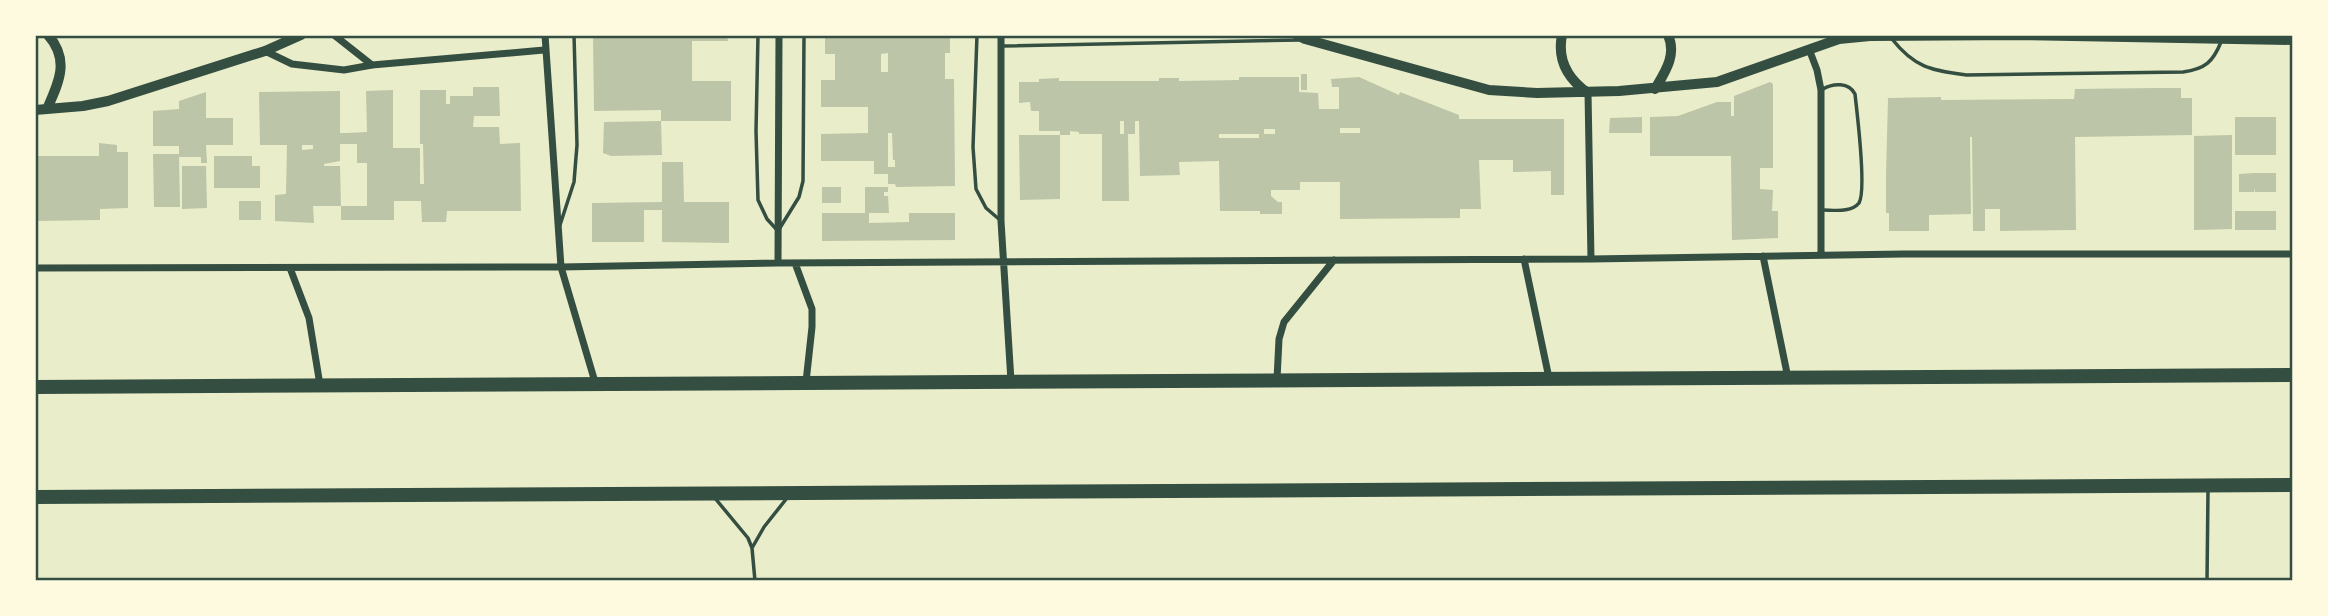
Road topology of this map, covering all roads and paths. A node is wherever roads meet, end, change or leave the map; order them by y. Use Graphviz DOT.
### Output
graph roads {
  1 [pos="48,35"];
  2 [pos="301,35"];
  3 [pos="334,35"];
  4 [pos="545,35"];
  5 [pos="574,35"];
  6 [pos="758,35"];
  7 [pos="779,35"];
  8 [pos="804,35"];
  9 [pos="977,35"];
  10 [pos="1000,35"];
  11 [pos="1562,35"];
  12 [pos="1668,35"];
  13 [pos="1301,37"];
  14 [pos="2223,37"];
  15 [pos="1891,38"];
  16 [pos="2293,40"];
  17 [pos="1001,46"];
  18 [pos="1809,49"];
  19 [pos="544,50"];
  20 [pos="265,51"];
  21 [pos="372,65"];
  22 [pos="1655,89"];
  23 [pos="1821,90"];
  24 [pos="1588,93"];
  25 [pos="47,109"];
  26 [pos="35,110"];
  27 [pos="1822,210"];
  28 [pos="1001,221"];
  29 [pos="778,230"];
  30 [pos="557,234"];
  31 [pos="2293,254"];
  32 [pos="1821,255"];
  33 [pos="1763,256"];
  34 [pos="1524,259"];
  35 [pos="1591,259"];
  36 [pos="1334,260"];
  37 [pos="1003,261"];
  38 [pos="778,263"];
  39 [pos="795,263"];
  40 [pos="561,267"];
  41 [pos="35,268"];
  42 [pos="290,268"];
  43 [pos="2293,375"];
  44 [pos="1549,378"];
  45 [pos="1788,378"];
  46 [pos="1276,379"];
  47 [pos="1011,381"];
  48 [pos="595,382"];
  49 [pos="806,382"];
  50 [pos="320,384"];
  51 [pos="35,387"];
  52 [pos="2208,485"];
  53 [pos="2293,485"];
  54 [pos="710,493"];
  55 [pos="791,493"];
  56 [pos="35,497"];
  57 [pos="752,548"];
  58 [pos="755,581"];
  59 [pos="2207,581"];
  1 -- 25 [label="street"];
  2 -- 20 [label="street"];
  3 -- 21 [label="street"];
  4 -- 19 [label="street"];
  5 -- 30 [label="lane"];
  6 -- 29 [label="lane"];
  7 -- 29 [label="street"];
  8 -- 29 [label="lane"];
  9 -- 28 [label="lane"];
  10 -- 17 [label="street"];
  11 -- 24 [label="street"];
  12 -- 22 [label="street"];
  13 -- 17 [label="lane"];
  13 -- 24 [label="street"];
  14 -- 15 [label="street"];
  14 -- 15 [label="lane"];
  14 -- 16 [label="street"];
  15 -- 18 [label="street"];
  17 -- 28 [label="street"];
  18 -- 22 [label="street"];
  18 -- 23 [label="street"];
  19 -- 21 [label="street"];
  19 -- 30 [label="street"];
  20 -- 21 [label="street"];
  20 -- 25 [label="street"];
  22 -- 24 [label="street"];
  23 -- 27 [label="street"];
  23 -- 27 [label="lane"];
  24 -- 35 [label="street"];
  25 -- 26 [label="street"];
  27 -- 32 [label="street"];
  28 -- 37 [label="street"];
  29 -- 38 [label="street"];
  30 -- 40 [label="street"];
  31 -- 32 [label="street"];
  32 -- 33 [label="street"];
  33 -- 35 [label="street"];
  33 -- 45 [label="street"];
  34 -- 35 [label="street"];
  34 -- 36 [label="street"];
  34 -- 44 [label="street"];
  36 -- 37 [label="street"];
  36 -- 46 [label="street"];
  37 -- 39 [label="street"];
  37 -- 47 [label="street"];
  38 -- 39 [label="street"];
  38 -- 40 [label="street"];
  39 -- 49 [label="street"];
  40 -- 42 [label="street"];
  40 -- 48 [label="street"];
  41 -- 42 [label="street"];
  42 -- 50 [label="street"];
  43 -- 45 [label="highway"];
  44 -- 45 [label="highway"];
  44 -- 46 [label="highway"];
  46 -- 47 [label="highway"];
  47 -- 49 [label="highway"];
  48 -- 49 [label="highway"];
  48 -- 50 [label="highway"];
  50 -- 51 [label="highway"];
  52 -- 53 [label="highway"];
  52 -- 55 [label="highway"];
  52 -- 59 [label="lane"];
  54 -- 55 [label="highway"];
  54 -- 56 [label="highway"];
  54 -- 57 [label="lane"];
  55 -- 57 [label="lane"];
  57 -- 58 [label="lane"];
}
